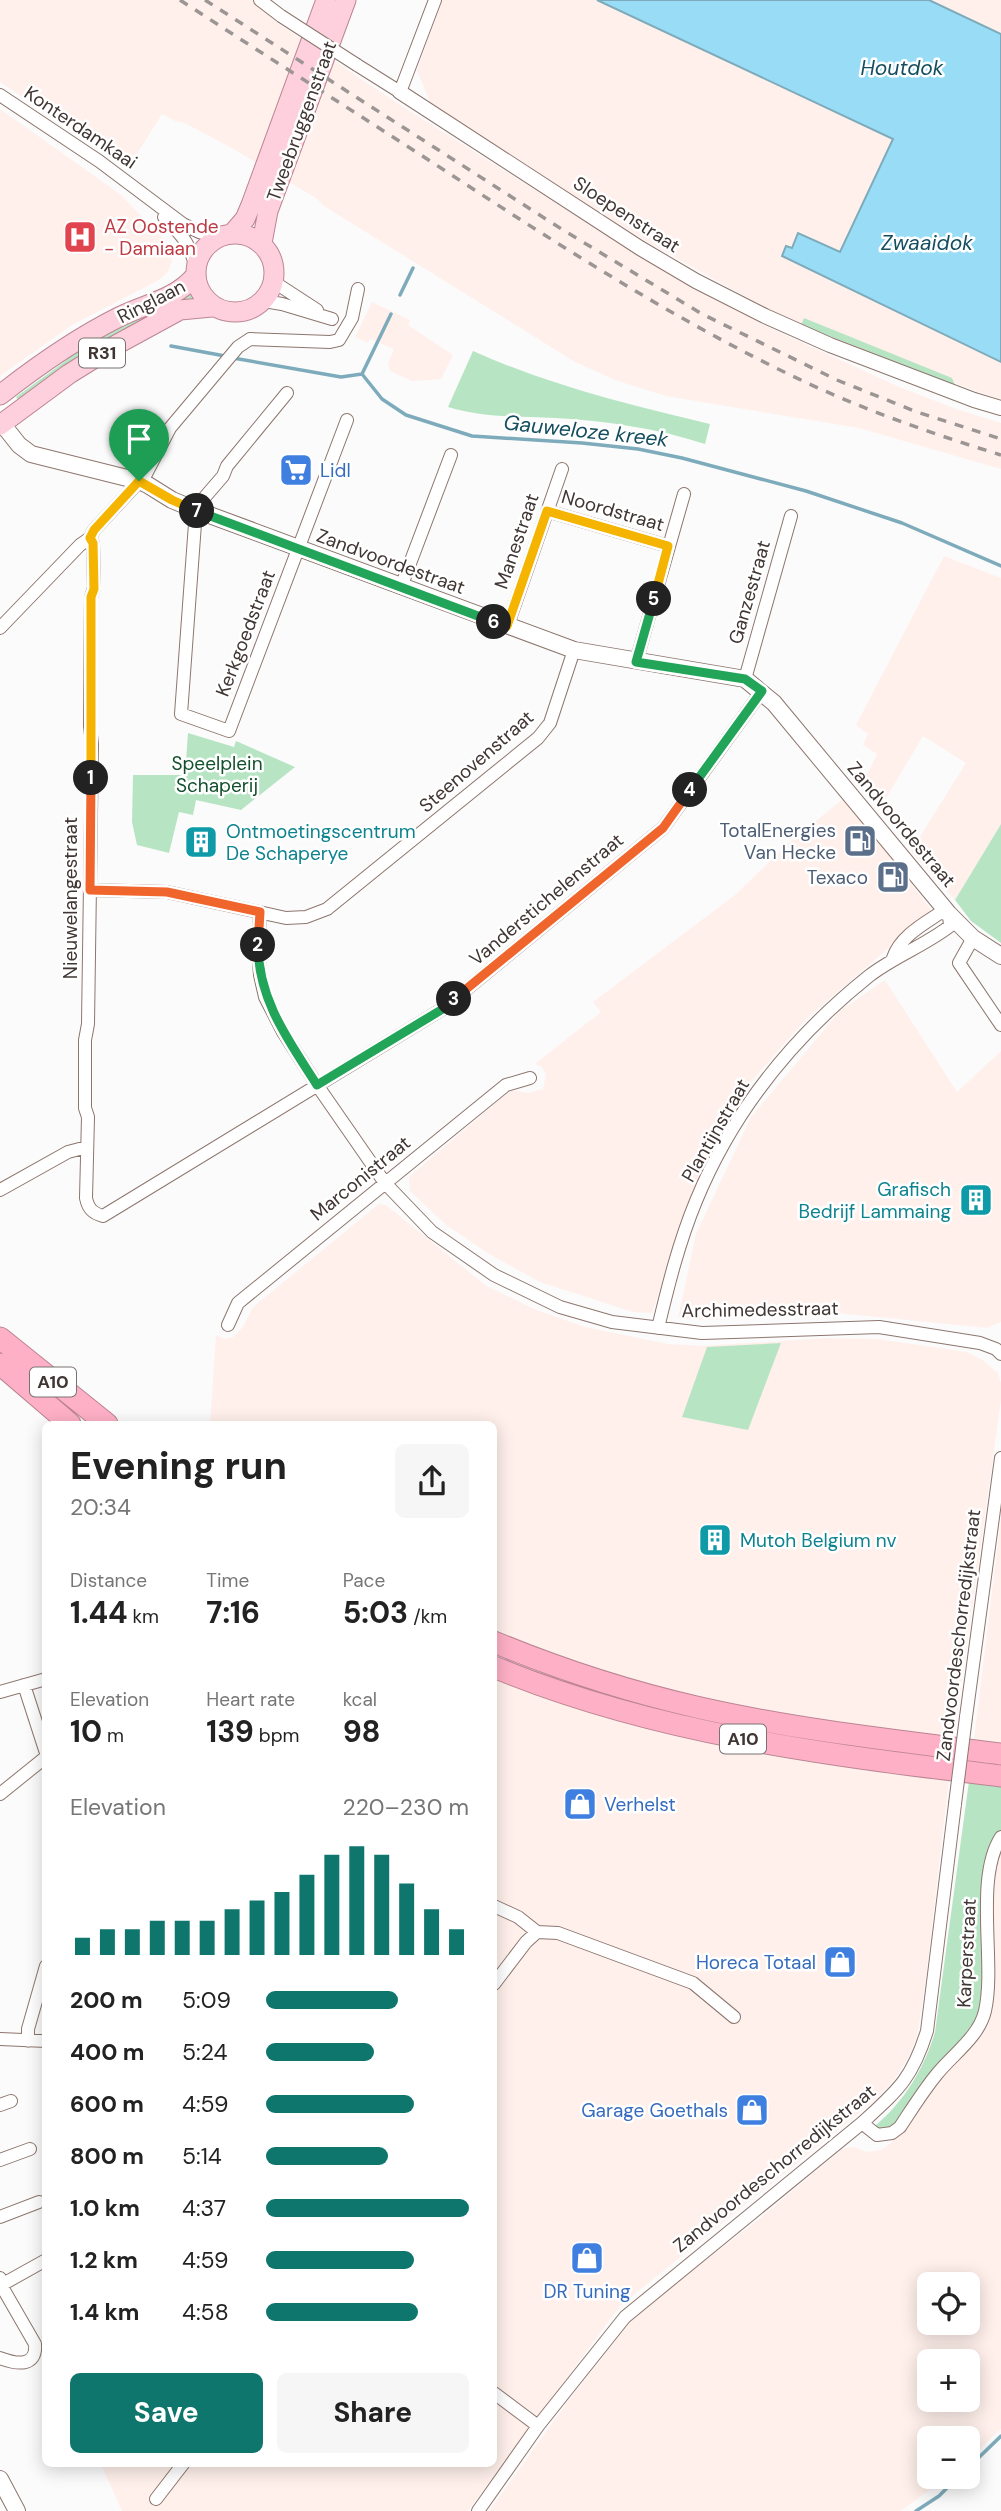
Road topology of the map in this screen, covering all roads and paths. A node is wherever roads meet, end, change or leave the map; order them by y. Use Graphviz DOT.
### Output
graph roads {
  1 [pos="260,0"];
  2 [pos="326,0"];
  3 [pos="346,0"];
  4 [pos="435,0"];
  5 [pos="400,92"];
  6 [pos="0,95"];
  7 [pos="139,191"];
  8 [pos="227,235"];
  9 [pos="262,243"];
  10 [pos="195,272"];
  11 [pos="274,282"];
  12 [pos="358,289"];
  13 [pos="264,301"];
  14 [pos="212,306"];
  15 [pos="287,393"];
  16 [pos="0,395"];
  17 [pos="1001,408"];
  18 [pos="347,420"];
  19 [pos="1,423"];
  20 [pos="451,455"];
  21 [pos="562,469"];
  22 [pos="139,481"];
  23 [pos="684,494"];
  24 [pos="196,510"];
  25 [pos="547,511"];
  26 [pos="791,516"];
  27 [pos="90,538"];
  28 [pos="668,546"];
  29 [pos="298,549"];
  30 [pos="401,587"];
  31 [pos="507,626"];
  32 [pos="0,628"];
  33 [pos="574,650"];
  34 [pos="636,662"];
  35 [pos="745,679"];
  36 [pos="762,691"];
  37 [pos="90,890"];
  38 [pos="260,912"];
  39 [pos="949,914"];
  40 [pos="973,938"];
  41 [pos="1001,956"];
  42 [pos="1001,1026"];
  43 [pos="530,1078"];
  44 [pos="317,1085"];
  45 [pos="87,1147"];
  46 [pos="385,1183"];
  47 [pos="0,1190"];
  48 [pos="94,1213"];
  49 [pos="228,1325"];
  50 [pos="658,1328"];
  51 [pos="0,1338"];
  52 [pos="1001,1354"];
  53 [pos="0,1364"];
  54 [pos="66,1421"];
  55 [pos="103,1421"];
  56 [pos="1001,1458"];
  57 [pos="497,1643"];
  58 [pos="497,1668"];
  59 [pos="42,1680"];
  60 [pos="24,1685"];
  61 [pos="0,1692"];
  62 [pos="42,1742"];
  63 [pos="1001,1754"];
  64 [pos="42,1758"];
  65 [pos="1001,1776"];
  66 [pos="0,1794"];
  67 [pos="1001,1837"];
  68 [pos="497,1907"];
  69 [pos="537,1932"];
  70 [pos="42,1980"];
  71 [pos="497,1980"];
  72 [pos="734,2017"];
  73 [pos="0,2039"];
  74 [pos="28,2041"];
  75 [pos="42,2042"];
  76 [pos="862,2123"];
  77 [pos="30,2149"];
  78 [pos="0,2160"];
  79 [pos="39,2202"];
  80 [pos="0,2217"];
  81 [pos="42,2262"];
  82 [pos="3,2284"];
  83 [pos="0,2307"];
  84 [pos="0,2358"];
  85 [pos="497,2395"];
  86 [pos="538,2426"];
  87 [pos="181,2467"];
  88 [pos="0,2479"];
  89 [pos="156,2499"];
  90 [pos="18,2511"];
  91 [pos="478,2511"];
  1 -- 5 [label="street, Sloepenstraat, bridge"];
  2 -- 8 [label="main road, Tweebruggenstraat / R31"];
  3 -- 9 [label="main road, Tweebruggenstraat"];
  4 -- 5 [label="street"];
  5 -- 17 [label="street, Sloepenstraat"];
  6 -- 7 [label="street, Konterdamkaai"];
  7 -- 8 [label="street, Konterdamkaai"];
  7 -- 10 [label="street, Konterdamkaai"];
  8 -- 9 [label="main road"];
  8 -- 10 [label="main road, R31"];
  9 -- 11 [label="main road"];
  10 -- 14 [label="main road"];
  10 -- 16 [label="main road, Ringlaan / R31"];
  11 -- 13 [label="main road"];
  11 -- 13 [label="street"];
  12 -- 22 [label="street"];
  13 -- 14 [label="main road, R31"];
  14 -- 19 [label="main road, Ringlaan / R31"];
  15 -- 24 [label="street"];
  18 -- 29 [label="street, Kerkgoedstraat"];
  19 -- 22 [label="main road, Zandvoordestraat"];
  20 -- 30 [label="street"];
  21 -- 25 [label="street, Manestraat"];
  22 -- 24 [label="main road, Zandvoordestraat"];
  22 -- 27 [label="street"];
  23 -- 28 [label="street"];
  24 -- 29 [label="main road, Zandvoordestraat"];
  24 -- 29 [label="street, Kerkgoedstraat"];
  25 -- 28 [label="street, Noordstraat"];
  25 -- 31 [label="street, Manestraat"];
  26 -- 35 [label="street, Ganzestraat"];
  27 -- 32 [label="street"];
  27 -- 37 [label="street, Nieuwelangestraat"];
  28 -- 34 [label="street"];
  29 -- 30 [label="main road, Zandvoordestraat"];
  30 -- 31 [label="main road, Zandvoordestraat"];
  31 -- 33 [label="main road, Zandvoordestraat"];
  33 -- 34 [label="main road, Zandvoordestraat"];
  33 -- 38 [label="street, Steenovenstraat"];
  34 -- 35 [label="main road, Zandvoordestraat"];
  35 -- 36 [label="main road, Zandvoordestraat"];
  36 -- 39 [label="main road, Zandvoordestraat"];
  36 -- 44 [label="street, Vanderstichelenstraat"];
  37 -- 38 [label="street, Steenovenstraat"];
  37 -- 45 [label="street, Nieuwelangestraat"];
  38 -- 44 [label="street, Archimedesstraat"];
  39 -- 40 [label="main road, Zandvoordestraat"];
  39 -- 50 [label="street, Plantijnstraat"];
  40 -- 41 [label="main road, Zandvoordestraat"];
  40 -- 42 [label="street"];
  43 -- 46 [label="street, Marconistraat"];
  44 -- 46 [label="street, Archimedesstraat"];
  44 -- 48 [label="street, Vanderstichelenstraat"];
  45 -- 47 [label="street"];
  45 -- 48 [label="street, Nieuwelangestraat"];
  46 -- 49 [label="street, Marconistraat"];
  46 -- 50 [label="street, Archimedesstraat"];
  50 -- 52 [label="street, Archimedesstraat"];
  51 -- 55 [label="highway, A10"];
  53 -- 54 [label="highway, A10"];
  56 -- 76 [label="street, Zandvoordeschorredijkstraat, bridge"];
  57 -- 63 [label="highway, A10"];
  58 -- 65 [label="highway, A10"];
  59 -- 60 [label="street"];
  60 -- 61 [label="street"];
  60 -- 62 [label="street"];
  64 -- 66 [label="street"];
  67 -- 76 [label="street, Karperstraat"];
  68 -- 69 [label="street"];
  69 -- 71 [label="street"];
  69 -- 72 [label="street"];
  70 -- 74 [label="street"];
  73 -- 74 [label="street"];
  74 -- 75 [label="street"];
  76 -- 86 [label="street, Zandvoordeschorredijkstraat"];
  77 -- 78 [label="street"];
  79 -- 80 [label="street"];
  81 -- 82 [label="street"];
  82 -- 83 [label="street"];
  82 -- 84 [label="street"];
  85 -- 86 [label="street"];
  86 -- 91 [label="street, Zandvoordeschorredijkstraat"];
  87 -- 89 [label="street"];
  88 -- 90 [label="main road"];
}
